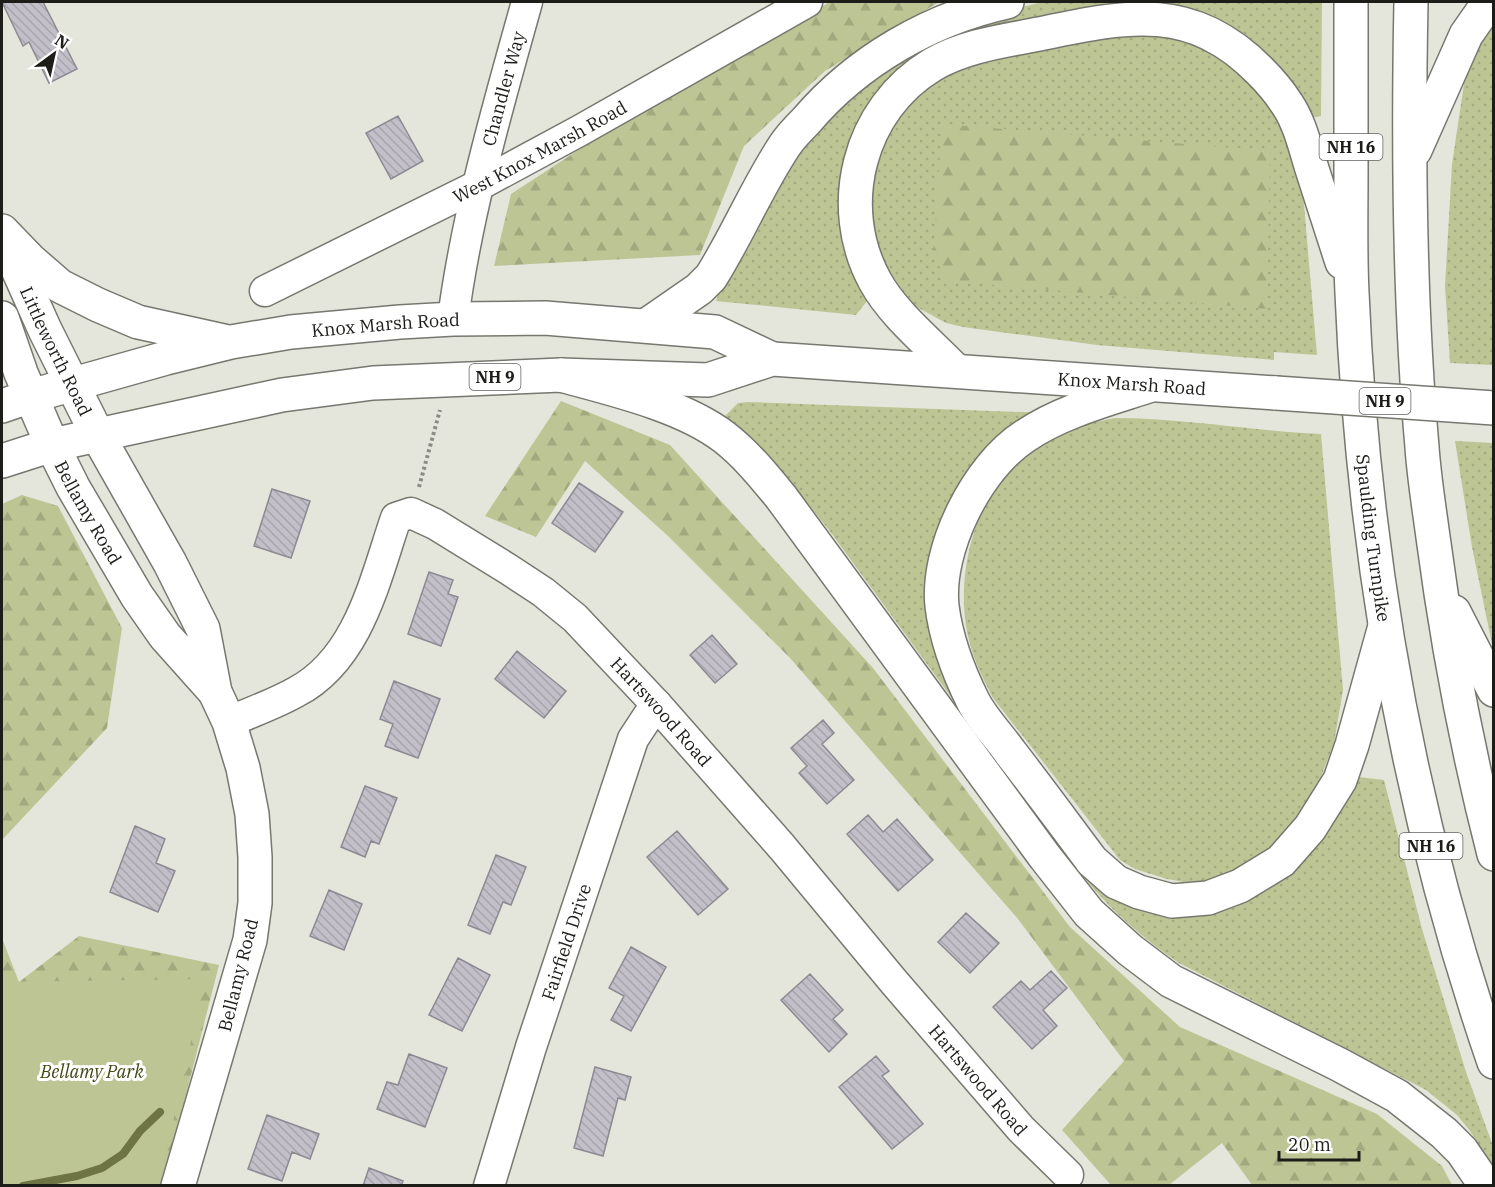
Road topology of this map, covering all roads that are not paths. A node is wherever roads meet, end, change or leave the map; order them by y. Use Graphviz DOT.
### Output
graph roads {
  1 [pos="527,2"];
  2 [pos="807,2"];
  3 [pos="1007,2"];
  4 [pos="1351,2"];
  5 [pos="1411,2"];
  6 [pos="1489,2"];
  7 [pos="1410,161"];
  8 [pos="479,185"];
  9 [pos="2,231"];
  10 [pos="265,291"];
  11 [pos="1352,292"];
  12 [pos="2,318"];
  13 [pos="453,319"];
  14 [pos="647,325"];
  15 [pos="231,342"];
  16 [pos="771,359"];
  17 [pos="955,370"];
  18 [pos="561,375"];
  19 [pos="72,385"];
  20 [pos="1151,385"];
  21 [pos="16,401"];
  22 [pos="1494,408"];
  23 [pos="98,436"];
  24 [pos="52,444"];
  25 [pos="2,461"];
  26 [pos="1440,584"];
  27 [pos="1385,626"];
  28 [pos="1494,690"];
  29 [pos="215,692"];
  30 [pos="656,704"];
  31 [pos="229,722"];
  32 [pos="1494,854"];
  33 [pos="1494,1062"];
  34 [pos="1068,1175"];
  35 [pos="178,1185"];
  36 [pos="489,1185"];
  37 [pos="1486,1185"];
  1 -- 8 [label="street, Chandler Way"];
  2 -- 8 [label="street, West Knox Marsh Road"];
  3 -- 14 [label="main road"];
  4 -- 11 [label="main road, Spaulding Turnpike / NH 16"];
  5 -- 7 [label="main road, NH 16"];
  6 -- 7 [label="main road"];
  7 -- 26 [label="main road, NH 16"];
  8 -- 10 [label="street, West Knox Marsh Road"];
  8 -- 13 [label="street, Chandler Way"];
  9 -- 15 [label="main road"];
  9 -- 19 [label="main road, Littleworth Road"];
  11 -- 17 [label="main road"];
  11 -- 27 [label="main road, Spaulding Turnpike / NH 16"];
  12 -- 21 [label="main road, Littleworth Road"];
  13 -- 14 [label="main road, Knox Marsh Road / NH 9"];
  13 -- 15 [label="main road, Knox Marsh Road / NH 9"];
  14 -- 16 [label="main road, Knox Marsh Road / NH 9"];
  15 -- 19 [label="main road, Knox Marsh Road"];
  16 -- 17 [label="main road, Knox Marsh Road / NH 9"];
  16 -- 18 [label="main road, Knox Marsh Road / NH 9"];
  17 -- 20 [label="main road, Knox Marsh Road / NH 9"];
  18 -- 23 [label="main road, Knox Marsh Road / NH 9"];
  18 -- 37 [label="main road"];
  19 -- 21 [label="main road, Knox Marsh Road"];
  19 -- 23 [label="main road, Littleworth Road"];
  20 -- 22 [label="main road, Knox Marsh Road / NH 9, bridge"];
  20 -- 27 [label="main road"];
  21 -- 24 [label="main road, Littleworth Road"];
  23 -- 24 [label="main road, Knox Marsh Road / NH 9"];
  23 -- 29 [label="main road, Bellamy Road"];
  24 -- 25 [label="main road, Knox Marsh Road"];
  24 -- 29 [label="main road, Bellamy Road"];
  26 -- 28 [label="main road"];
  26 -- 32 [label="main road, NH 16"];
  27 -- 33 [label="main road, Spaulding Turnpike / NH 16"];
  29 -- 31 [label="main road, Bellamy Road"];
  30 -- 31 [label="street, Hartswood Road"];
  30 -- 34 [label="street, Hartswood Road"];
  30 -- 36 [label="street, Fairfield Drive"];
  31 -- 35 [label="main road, Bellamy Road"];
}
